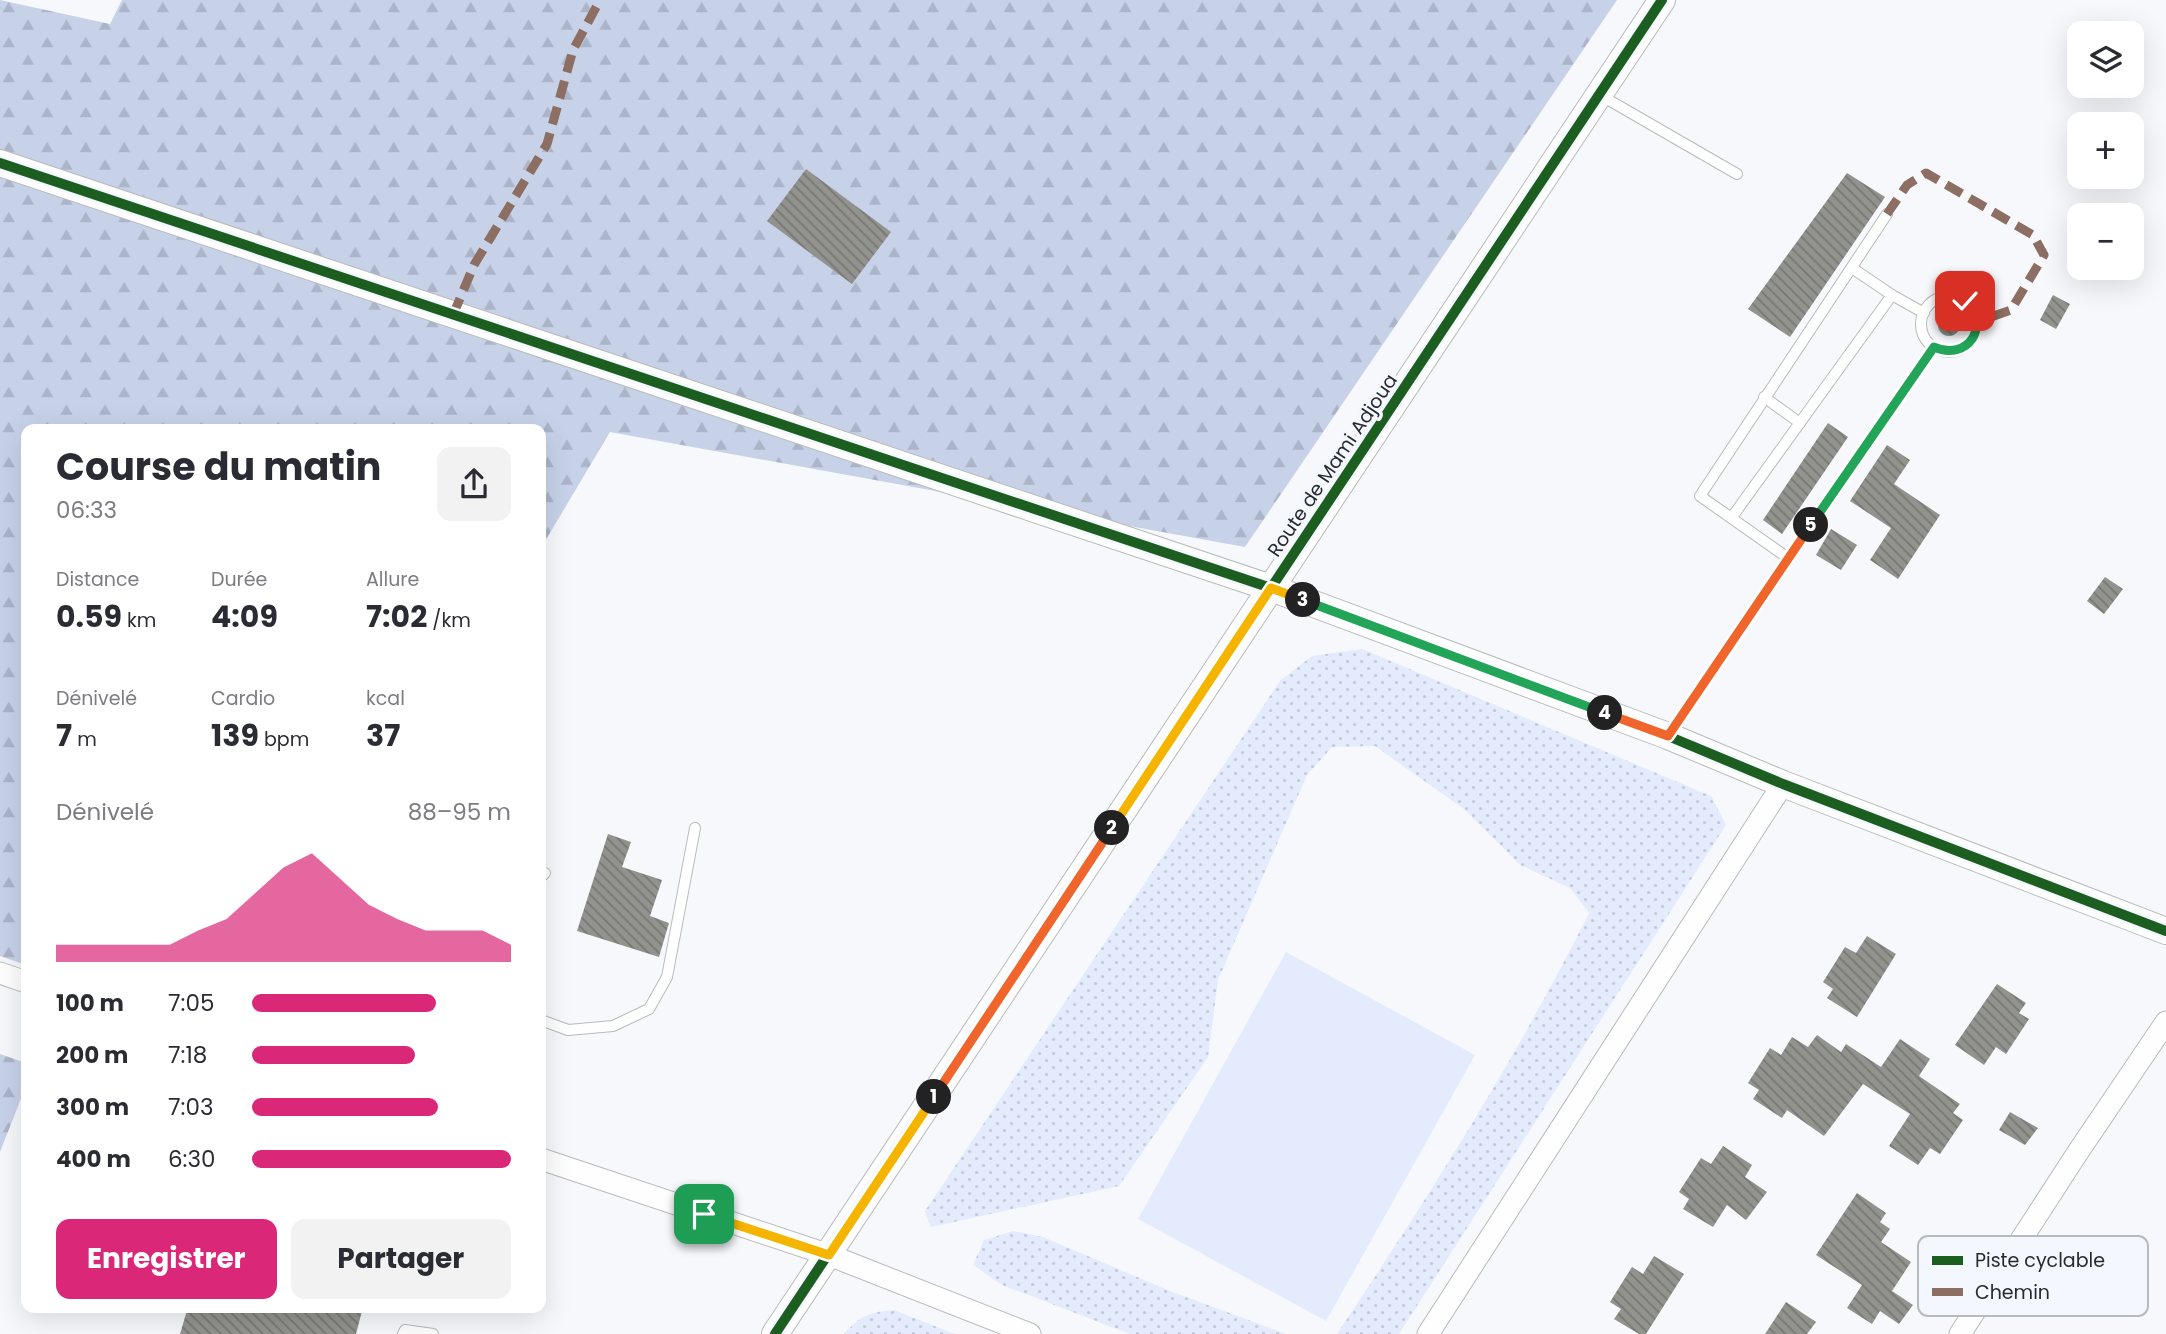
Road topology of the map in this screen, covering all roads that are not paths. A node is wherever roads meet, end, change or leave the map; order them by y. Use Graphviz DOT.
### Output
graph roads {
  1 [pos="1662,0"];
  2 [pos="1600,94"];
  3 [pos="0,163"];
  4 [pos="1737,174"];
  5 [pos="1887,214"];
  6 [pos="1852,268"];
  7 [pos="1892,295"];
  8 [pos="1924,313"];
  9 [pos="1934,347"];
  10 [pos="1764,397"];
  11 [pos="1800,423"];
  12 [pos="1732,517"];
  13 [pos="1788,558"];
  14 [pos="1271,588"];
  15 [pos="1668,736"];
  16 [pos="1783,784"];
  17 [pos="695,828"];
  18 [pos="2166,931"];
  19 [pos="0,973"];
  20 [pos="21,980"];
  21 [pos="546,1022"];
  22 [pos="2166,1022"];
  23 [pos="546,1161"];
  24 [pos="2024,1236"];
  25 [pos="829,1255"];
  26 [pos="1972,1316"];
  27 [pos="403,1334"];
  28 [pos="433,1334"];
  29 [pos="775,1334"];
  30 [pos="1030,1334"];
  31 [pos="1428,1334"];
  32 [pos="1960,1334"];
  1 -- 2 [label="street, Route de Mami Adjoua"];
  2 -- 4 [label="lane"];
  2 -- 14 [label="street, Route de Mami Adjoua"];
  3 -- 14 [label="street"];
  5 -- 6 [label="lane"];
  6 -- 7 [label="lane"];
  6 -- 10 [label="lane"];
  7 -- 8 [label="lane"];
  7 -- 11 [label="lane"];
  8 -- 9 [label="lane"];
  8 -- 9 [label="lane"];
  9 -- 13 [label="lane"];
  10 -- 11 [label="lane"];
  10 -- 12 [label="lane"];
  11 -- 12 [label="lane"];
  12 -- 13 [label="lane"];
  13 -- 15 [label="lane"];
  14 -- 15 [label="street"];
  14 -- 25 [label="street, Route de Mami Adjoua"];
  15 -- 16 [label="street"];
  16 -- 18 [label="street"];
  16 -- 31 [label="street"];
  17 -- 21 [label="lane"];
  19 -- 20 [label="street"];
  22 -- 24 [label="street"];
  23 -- 25 [label="street"];
  25 -- 29 [label="street, Route de Mami Adjoua"];
  25 -- 30 [label="street"];
  26 -- 32 [label="street"];
  27 -- 28 [label="lane"];
}
